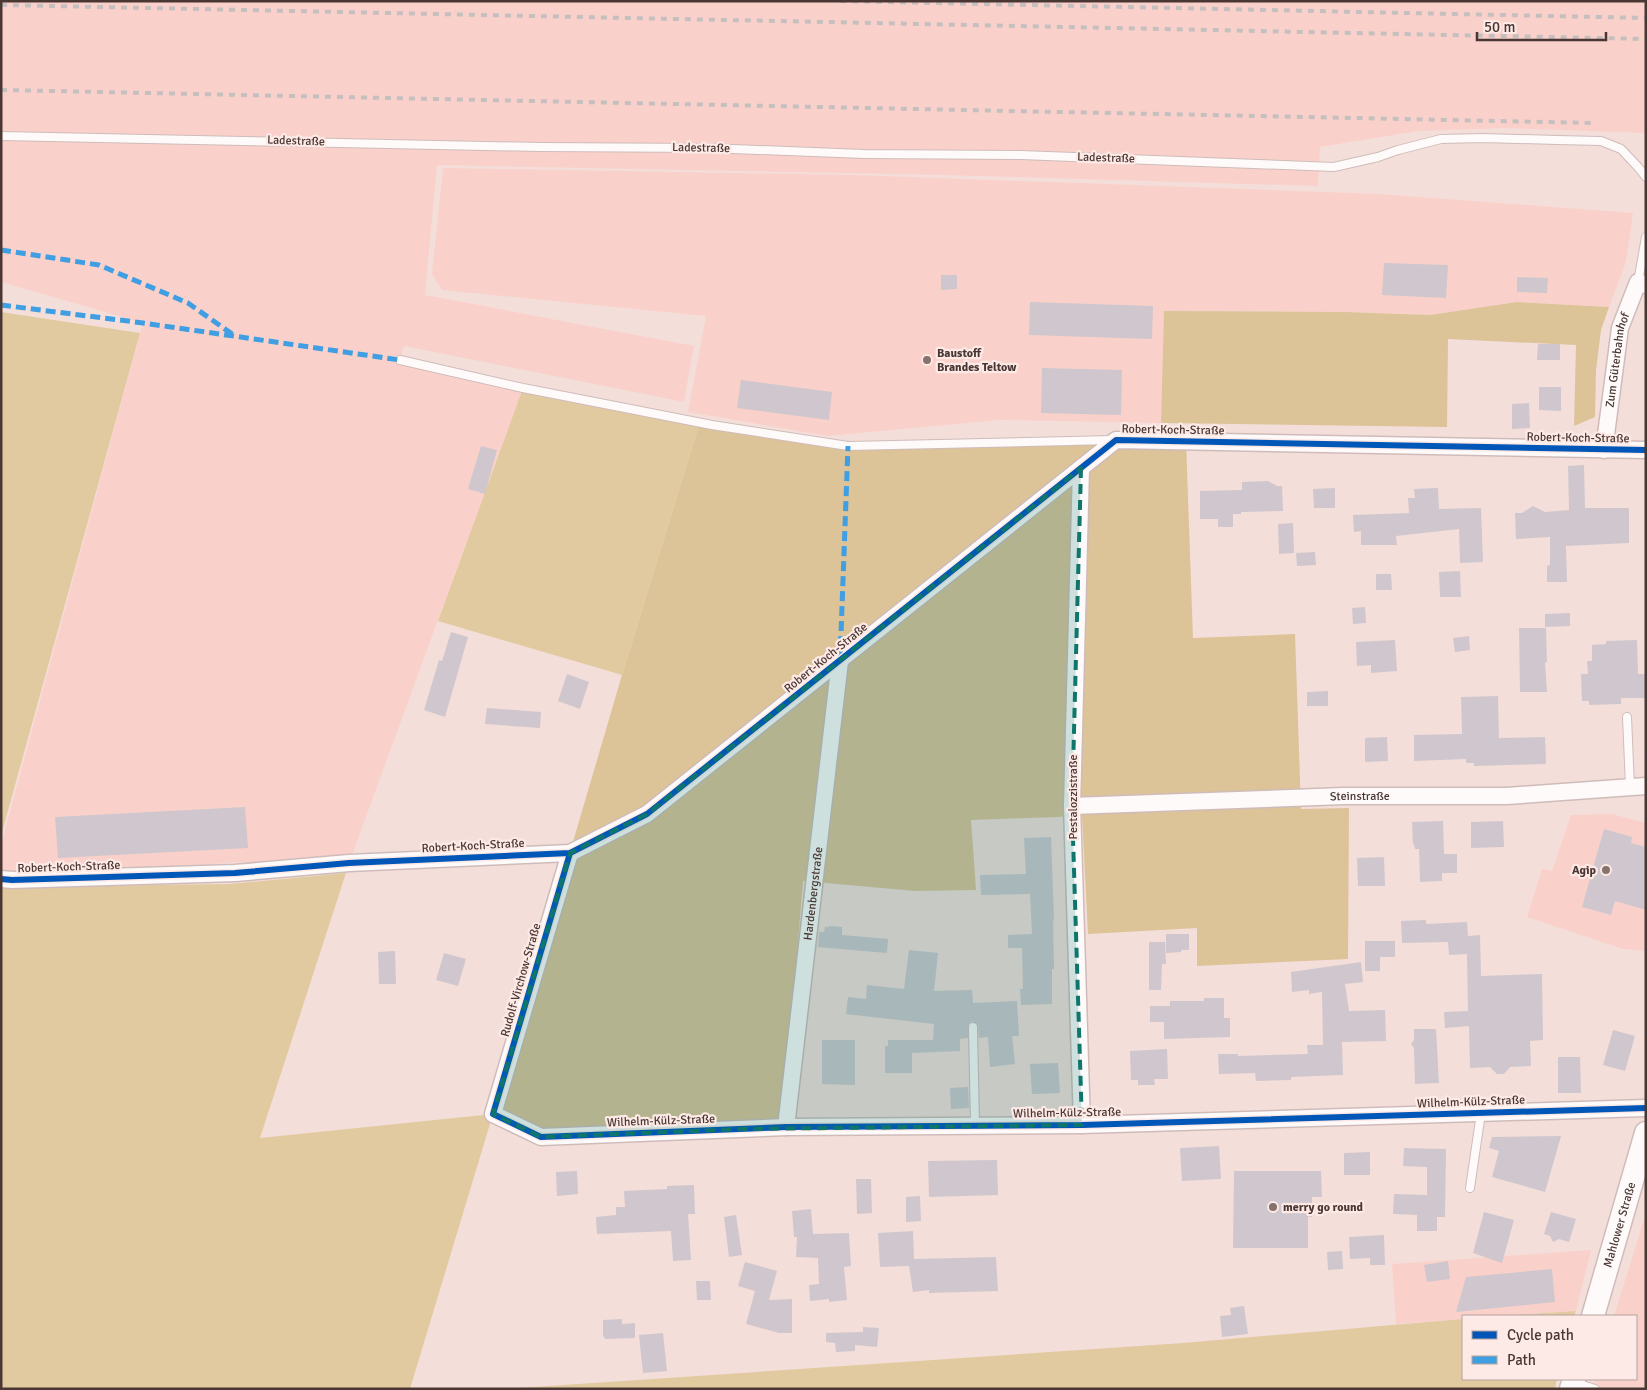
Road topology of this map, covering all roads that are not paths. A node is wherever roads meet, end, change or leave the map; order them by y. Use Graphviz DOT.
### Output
graph roads {
  1 [pos="1,136"];
  2 [pos="1646,178"];
  3 [pos="1646,237"];
  4 [pos="1642,283"];
  5 [pos="400,360"];
  6 [pos="1116,440"];
  7 [pos="1604,450"];
  8 [pos="1646,450"];
  9 [pos="1081,468"];
  10 [pos="840,661"];
  11 [pos="1627,717"];
  12 [pos="1638,787"];
  13 [pos="1072,806"];
  14 [pos="570,852"];
  15 [pos="1,879"];
  16 [pos="973,1027"];
  17 [pos="1646,1108"];
  18 [pos="1481,1113"];
  19 [pos="494,1114"];
  20 [pos="1082,1125"];
  21 [pos="976,1126"];
  22 [pos="786,1127"];
  23 [pos="1646,1133"];
  24 [pos="1470,1188"];
  25 [pos="1593,1315"];
  26 [pos="1573,1383"];
  27 [pos="1595,1389"];
  1 -- 2 [label="lane, Ladestraße"];
  3 -- 4 [label="lane"];
  4 -- 7 [label="street, Zum Güterbahnhof"];
  5 -- 6 [label="lane"];
  6 -- 7 [label="street, Robert-Koch-Straße"];
  6 -- 9 [label="street, Robert-Koch-Straße"];
  7 -- 8 [label="street, Robert-Koch-Straße"];
  9 -- 10 [label="street, Robert-Koch-Straße"];
  9 -- 13 [label="street, Pestalozzistraße"];
  10 -- 14 [label="street, Robert-Koch-Straße"];
  10 -- 22 [label="street, Hardenbergstraße"];
  11 -- 12 [label="lane"];
  12 -- 13 [label="street, Steinstraße"];
  13 -- 20 [label="street, Pestalozzistraße"];
  14 -- 15 [label="street, Robert-Koch-Straße"];
  14 -- 19 [label="street, Rudolf-Virchow-Straße"];
  16 -- 21 [label="lane"];
  17 -- 18 [label="street, Wilhelm-Külz-Straße"];
  18 -- 20 [label="street, Wilhelm-Külz-Straße"];
  18 -- 24 [label="lane"];
  19 -- 22 [label="street, Wilhelm-Külz-Straße"];
  20 -- 21 [label="street, Wilhelm-Külz-Straße"];
  21 -- 22 [label="street, Wilhelm-Külz-Straße"];
  23 -- 25 [label="main road, Mahlower Straße"];
  26 -- 27 [label="lane"];
}
